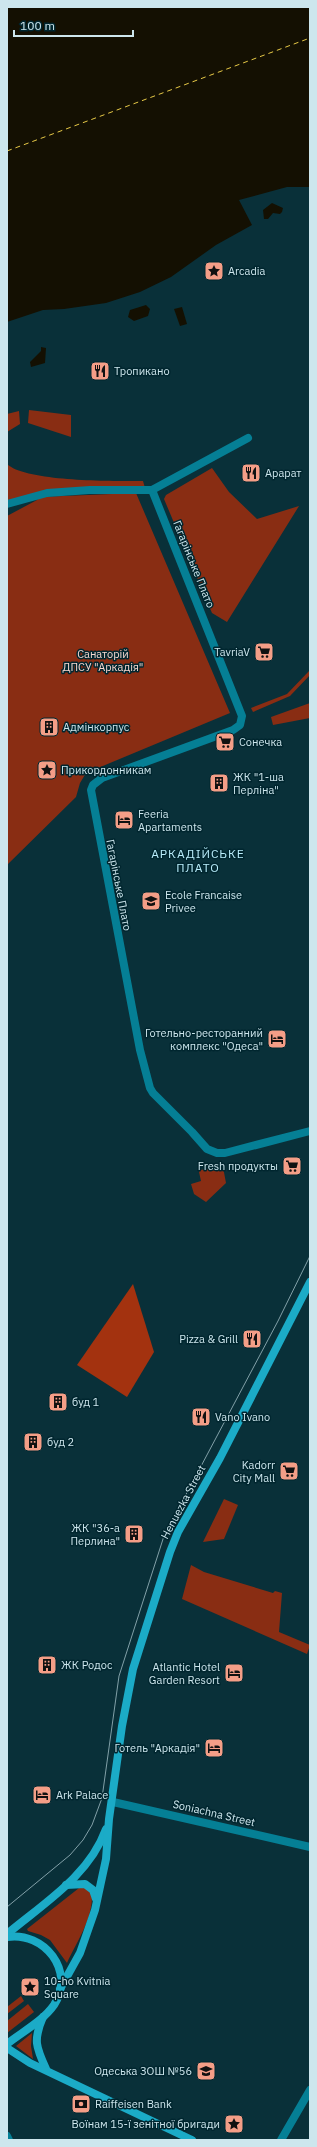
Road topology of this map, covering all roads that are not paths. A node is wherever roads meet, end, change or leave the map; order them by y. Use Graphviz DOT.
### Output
graph roads {
  1 [pos="248,438"];
  2 [pos="152,490"];
  3 [pos="7,504"];
  4 [pos="310,1131"];
  5 [pos="310,1282"];
  6 [pos="113,1802"];
  7 [pos="109,1819"];
  8 [pos="310,1847"];
  9 [pos="65,1886"];
  10 [pos="96,1910"];
  11 [pos="7,1934"];
  12 [pos="7,1937"];
  13 [pos="60,1989"];
  14 [pos="44,2016"];
  15 [pos="7,2044"];
  16 [pos="7,2048"];
  17 [pos="46,2069"];
  18 [pos="310,2090"];
  19 [pos="7,2136"];
  20 [pos="9,2140"];
  21 [pos="192,2140"];
  22 [pos="281,2140"];
  1 -- 2 [label="street"];
  2 -- 3 [label="street"];
  2 -- 4 [label="street, Гагарінське Плато"];
  5 -- 6 [label="main road, Henuezka Street"];
  6 -- 7 [label="main road, Henuezka Street"];
  6 -- 8 [label="street, Soniachna Street"];
  7 -- 9 [label="main road, Henuezka Street"];
  7 -- 10 [label="main road, Henuezka Street"];
  9 -- 10 [label="main road"];
  9 -- 11 [label="main road, Henuezka Street"];
  10 -- 13 [label="main road, Henuezka Street"];
  12 -- 13 [label="main road"];
  13 -- 14 [label="main road"];
  14 -- 15 [label="main road"];
  14 -- 17 [label="main road"];
  16 -- 17 [label="main road"];
  17 -- 21 [label="main road"];
  18 -- 22 [label="street"];
  19 -- 20 [label="street"];
}
